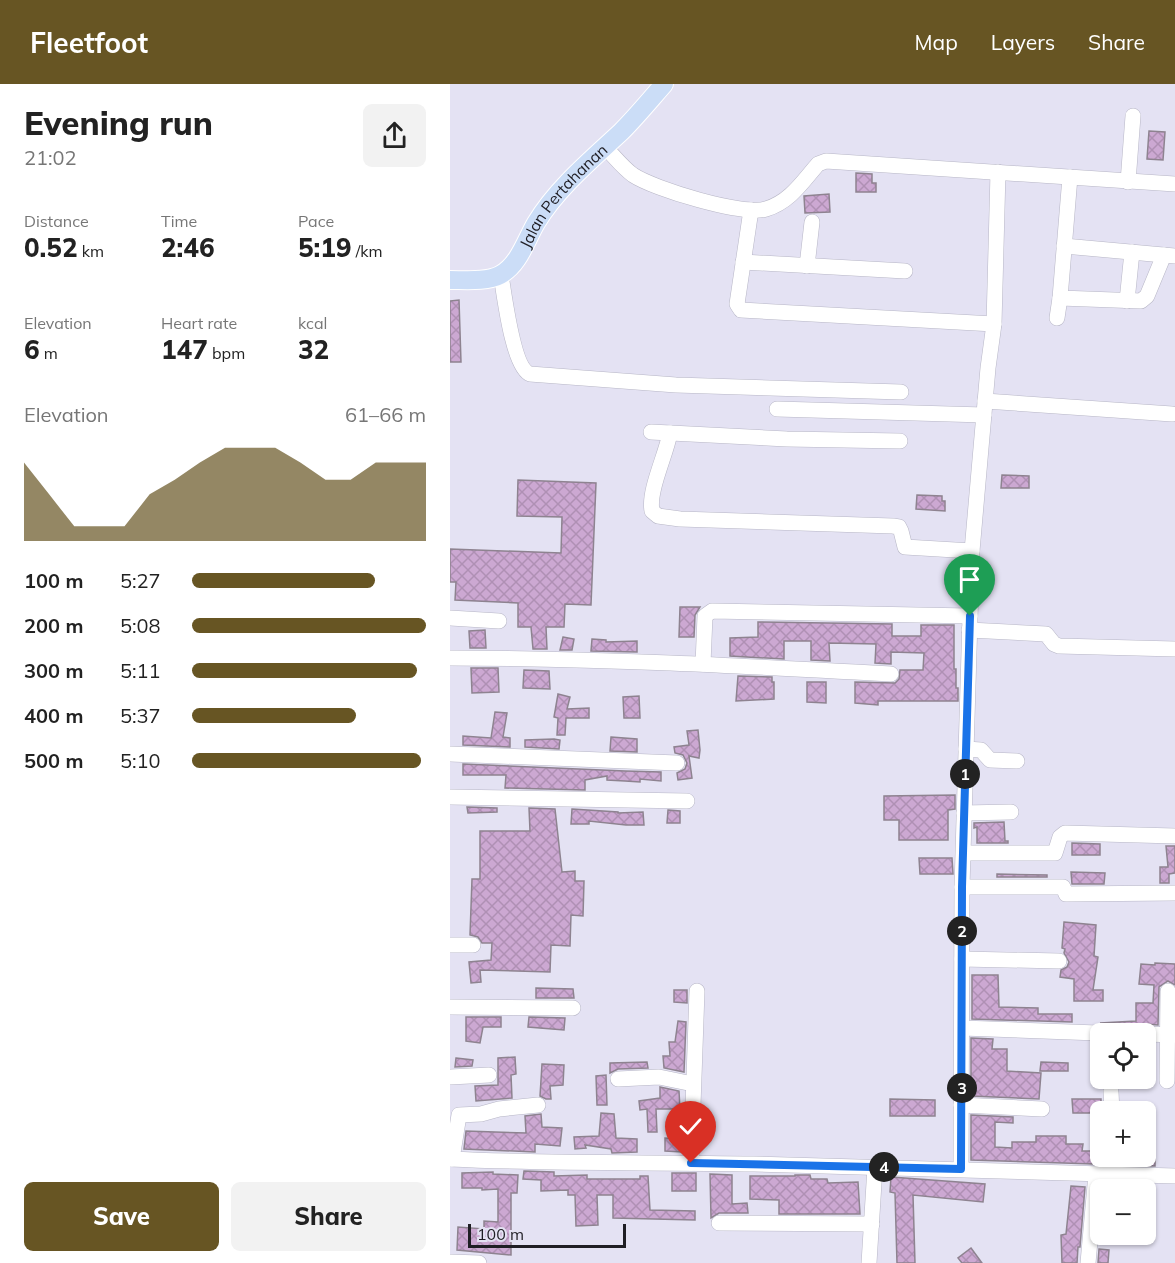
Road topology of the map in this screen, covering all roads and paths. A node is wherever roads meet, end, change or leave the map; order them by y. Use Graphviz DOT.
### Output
graph roads {
  1 [pos="664,84"];
  2 [pos="1134,116"];
  3 [pos="604,146"];
  4 [pos="998,172"];
  5 [pos="1070,177"];
  6 [pos="1128,182"];
  7 [pos="1175,184"];
  8 [pos="752,210"];
  9 [pos="812,222"];
  10 [pos="1064,246"];
  11 [pos="1132,252"];
  12 [pos="1170,256"];
  13 [pos="743,262"];
  14 [pos="807,266"];
  15 [pos="905,271"];
  16 [pos="501,275"];
  17 [pos="450,280"];
  18 [pos="1060,298"];
  19 [pos="1127,301"];
  20 [pos="1057,318"];
  21 [pos="994,324"];
  22 [pos="901,392"];
  23 [pos="985,408"];
  24 [pos="777,409"];
  25 [pos="1172,414"];
  26 [pos="651,432"];
  27 [pos="670,433"];
  28 [pos="900,441"];
  29 [pos="972,551"];
  30 [pos="450,618"];
  31 [pos="499,621"];
  32 [pos="969,623"];
  33 [pos="1175,649"];
  34 [pos="450,658"];
  35 [pos="703,664"];
  36 [pos="891,674"];
  37 [pos="966,749"];
  38 [pos="450,754"];
  39 [pos="1017,761"];
  40 [pos="677,763"];
  41 [pos="450,797"];
  42 [pos="687,801"];
  43 [pos="1011,812"];
  44 [pos="964,813"];
  45 [pos="1175,836"];
  46 [pos="964,853"];
  47 [pos="962,887"];
  48 [pos="1175,893"];
  49 [pos="450,945"];
  50 [pos="473,945"];
  51 [pos="962,959"];
  52 [pos="1059,961"];
  53 [pos="1168,991"];
  54 [pos="697,992"];
  55 [pos="450,1007"];
  56 [pos="573,1008"];
  57 [pos="962,1028"];
  58 [pos="1090,1033"];
  59 [pos="1156,1034"];
  60 [pos="1171,1035"];
  61 [pos="489,1075"];
  62 [pos="450,1077"];
  63 [pos="618,1079"];
  64 [pos="1167,1081"];
  65 [pos="693,1084"];
  66 [pos="1112,1092"];
  67 [pos="1112,1101"];
  68 [pos="538,1105"];
  69 [pos="962,1105"];
  70 [pos="1042,1109"];
  71 [pos="451,1159"];
  72 [pos="691,1163"];
  73 [pos="875,1167"];
  74 [pos="1106,1167"];
  75 [pos="961,1169"];
  76 [pos="1102,1174"];
  77 [pos="1175,1176"];
  78 [pos="719,1223"];
  79 [pos="872,1224"];
  80 [pos="450,1262"];
  81 [pos="479,1263"];
  82 [pos="869,1263"];
  83 [pos="1088,1263"];
  1 -- 3 [label="main road, Jalan Pertahanan"];
  2 -- 6 [label="street"];
  3 -- 8 [label="street"];
  3 -- 16 [label="main road, Jalan Pertahanan"];
  4 -- 5 [label="street"];
  4 -- 8 [label="street"];
  4 -- 21 [label="street"];
  5 -- 6 [label="street"];
  5 -- 10 [label="street"];
  6 -- 7 [label="street"];
  8 -- 13 [label="street"];
  9 -- 14 [label="street"];
  10 -- 11 [label="street"];
  10 -- 18 [label="street"];
  11 -- 12 [label="street"];
  11 -- 19 [label="street"];
  12 -- 19 [label="street"];
  13 -- 14 [label="street"];
  13 -- 21 [label="street"];
  14 -- 15 [label="street"];
  16 -- 17 [label="main road"];
  16 -- 22 [label="street"];
  18 -- 19 [label="street"];
  18 -- 20 [label="street"];
  21 -- 23 [label="street"];
  23 -- 24 [label="street"];
  23 -- 25 [label="street"];
  23 -- 29 [label="street"];
  26 -- 27 [label="street"];
  27 -- 28 [label="street"];
  27 -- 29 [label="street"];
  29 -- 32 [label="street"];
  30 -- 31 [label="street"];
  32 -- 33 [label="street"];
  32 -- 35 [label="street"];
  32 -- 37 [label="street"];
  34 -- 35 [label="street"];
  35 -- 36 [label="street"];
  37 -- 39 [label="street"];
  37 -- 44 [label="street"];
  38 -- 40 [label="street"];
  41 -- 42 [label="street"];
  43 -- 44 [label="street"];
  44 -- 46 [label="street"];
  45 -- 46 [label="street"];
  46 -- 47 [label="street"];
  47 -- 48 [label="street"];
  47 -- 51 [label="street"];
  49 -- 50 [label="street"];
  51 -- 52 [label="street"];
  51 -- 57 [label="street"];
  53 -- 60 [label="street"];
  54 -- 65 [label="street"];
  55 -- 56 [label="street"];
  57 -- 58 [label="street"];
  57 -- 69 [label="street"];
  59 -- 60 [label="street"];
  60 -- 64 [label="street"];
  61 -- 62 [label="street"];
  63 -- 65 [label="street"];
  65 -- 72 [label="street"];
  66 -- 67 [label="street"];
  68 -- 71 [label="street"];
  69 -- 70 [label="street"];
  69 -- 75 [label="street"];
  71 -- 72 [label="street"];
  72 -- 73 [label="street"];
  73 -- 75 [label="street"];
  73 -- 79 [label="street"];
  74 -- 76 [label="street"];
  75 -- 76 [label="street"];
  76 -- 77 [label="street"];
  76 -- 83 [label="street"];
  78 -- 79 [label="street"];
  79 -- 82 [label="street"];
  80 -- 81 [label="street"];
}
